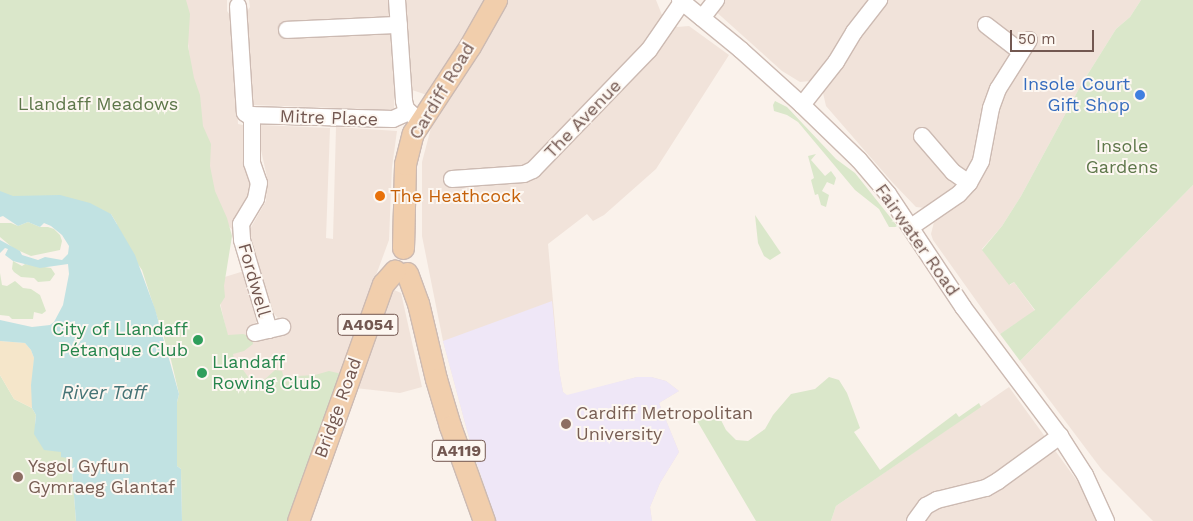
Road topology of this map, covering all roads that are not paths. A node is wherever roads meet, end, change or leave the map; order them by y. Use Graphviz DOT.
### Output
graph roads {
  1 [pos="397,0"];
  2 [pos="496,0"];
  3 [pos="716,0"];
  4 [pos="879,0"];
  5 [pos="681,1"];
  6 [pos="238,6"];
  7 [pos="702,18"];
  8 [pos="399,25"];
  9 [pos="986,26"];
  10 [pos="286,30"];
  11 [pos="802,105"];
  12 [pos="250,115"];
  13 [pos="414,117"];
  14 [pos="922,136"];
  15 [pos="452,179"];
  16 [pos="969,183"];
  17 [pos="911,227"];
  18 [pos="401,272"];
  19 [pos="268,330"];
  20 [pos="1060,436"];
  21 [pos="298,521"];
  22 [pos="484,521"];
  23 [pos="915,521"];
  24 [pos="1106,521"];
  1 -- 8 [label="street"];
  2 -- 13 [label="main road, Cardiff Road"];
  3 -- 7 [label="street"];
  4 -- 11 [label="street"];
  5 -- 7 [label="street, Fairwater Road"];
  5 -- 15 [label="street, The Avenue"];
  6 -- 12 [label="street, Fordwell"];
  7 -- 11 [label="street, Fairwater Road"];
  8 -- 10 [label="street"];
  8 -- 13 [label="street"];
  9 -- 16 [label="street"];
  11 -- 17 [label="street, Fairwater Road"];
  12 -- 13 [label="street, Mitre Place"];
  12 -- 19 [label="street, Fordwell"];
  13 -- 18 [label="main road, Cardiff Road"];
  14 -- 16 [label="street"];
  16 -- 17 [label="street"];
  17 -- 20 [label="street, Fairwater Road"];
  18 -- 21 [label="main road, Bridge Road / A4054"];
  18 -- 22 [label="main road, A4119"];
  20 -- 23 [label="street"];
  20 -- 24 [label="street, Fairwater Road"];
}
